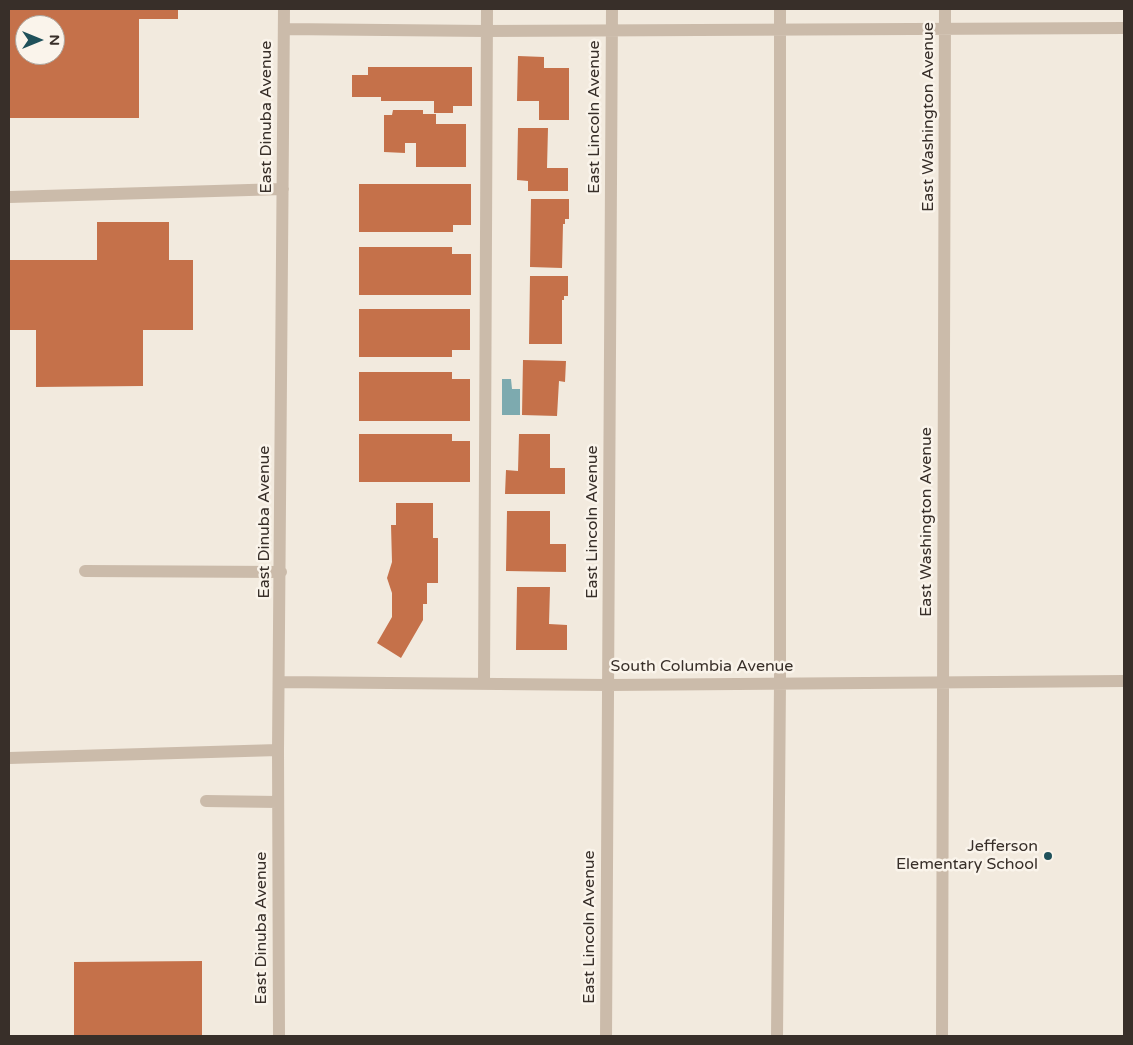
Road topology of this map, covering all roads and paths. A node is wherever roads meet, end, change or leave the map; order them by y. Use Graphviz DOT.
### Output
graph roads {
  1 [pos="284,9"];
  2 [pos="486,9"];
  3 [pos="612,9"];
  4 [pos="780,9"];
  5 [pos="946,9"];
  6 [pos="945,28"];
  7 [pos="1124,28"];
  8 [pos="284,29"];
  9 [pos="780,29"];
  10 [pos="612,30"];
  11 [pos="486,31"];
  12 [pos="283,189"];
  13 [pos="9,197"];
  14 [pos="85,571"];
  15 [pos="281,572"];
  16 [pos="1124,681"];
  17 [pos="280,682"];
  18 [pos="943,682"];
  19 [pos="484,683"];
  20 [pos="780,683"];
  21 [pos="608,685"];
  22 [pos="278,750"];
  23 [pos="9,758"];
  24 [pos="206,801"];
  25 [pos="278,802"];
  26 [pos="279,1036"];
  27 [pos="606,1036"];
  28 [pos="777,1036"];
  29 [pos="942,1036"];
  1 -- 8 [label="street, East Dinuba Avenue"];
  2 -- 11 [label="street"];
  3 -- 10 [label="street, East Lincoln Avenue"];
  4 -- 9 [label="street"];
  5 -- 6 [label="street, East Washington Avenue"];
  6 -- 7 [label="street"];
  6 -- 9 [label="street"];
  6 -- 18 [label="street, East Washington Avenue"];
  8 -- 11 [label="street"];
  8 -- 12 [label="street, East Dinuba Avenue"];
  9 -- 10 [label="street"];
  9 -- 20 [label="street"];
  10 -- 11 [label="street"];
  10 -- 21 [label="street, East Lincoln Avenue"];
  11 -- 19 [label="street"];
  12 -- 13 [label="street"];
  12 -- 15 [label="street, East Dinuba Avenue"];
  14 -- 15 [label="street"];
  15 -- 17 [label="street, East Dinuba Avenue"];
  16 -- 18 [label="street, South Columbia Avenue"];
  17 -- 19 [label="street, South Columbia Avenue"];
  17 -- 22 [label="street, East Dinuba Avenue"];
  18 -- 20 [label="street, South Columbia Avenue"];
  18 -- 29 [label="street, East Washington Avenue"];
  19 -- 21 [label="street, South Columbia Avenue"];
  20 -- 21 [label="street, South Columbia Avenue"];
  20 -- 28 [label="street"];
  21 -- 27 [label="street, East Lincoln Avenue"];
  22 -- 23 [label="street"];
  22 -- 25 [label="street, East Dinuba Avenue"];
  24 -- 25 [label="street"];
  25 -- 26 [label="street, East Dinuba Avenue"];
}
